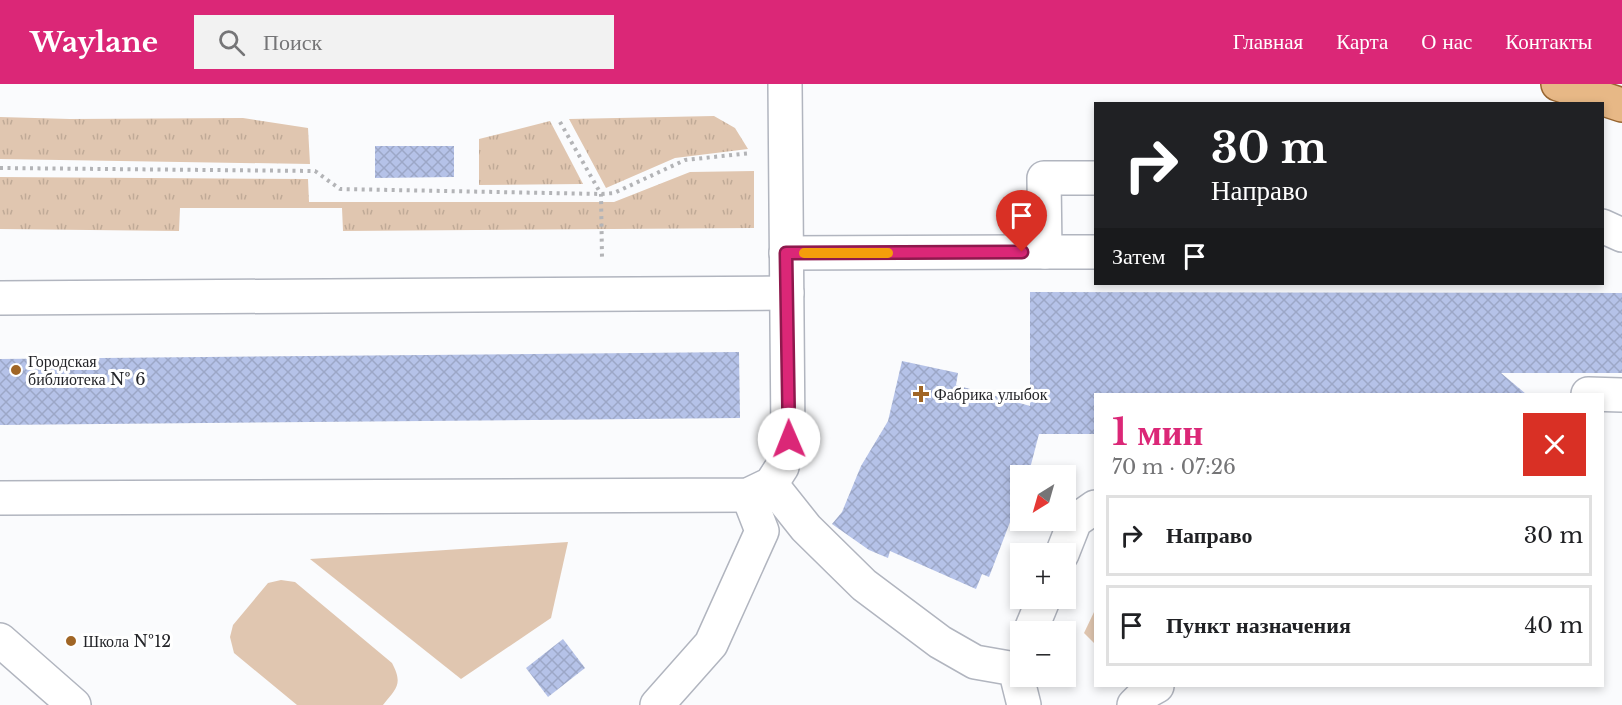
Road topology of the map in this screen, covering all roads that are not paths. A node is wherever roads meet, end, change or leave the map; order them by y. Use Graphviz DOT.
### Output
graph roads {
  1 [pos="785,84"];
  2 [pos="1558,84"];
  3 [pos="1622,105"];
  4 [pos="1094,178"];
  5 [pos="1604,227"];
  6 [pos="1622,235"];
  7 [pos="1045,252"];
  8 [pos="1094,252"];
  9 [pos="786,253"];
  10 [pos="787,293"];
  11 [pos="0,298"];
  12 [pos="1604,394"];
  13 [pos="1622,395"];
  14 [pos="759,490"];
  15 [pos="0,498"];
  16 [pos="1094,508"];
  17 [pos="1066,543"];
  18 [pos="0,640"];
  19 [pos="1010,663"];
  20 [pos="1021,687"];
  21 [pos="1155,687"];
  22 [pos="74,705"];
  23 [pos="657,705"];
  24 [pos="1024,705"];
  25 [pos="1134,705"];
  1 -- 9 [label="street"];
  2 -- 3 [label="main road"];
  4 -- 7 [label="street"];
  5 -- 6 [label="street"];
  7 -- 8 [label="street"];
  7 -- 9 [label="street"];
  9 -- 10 [label="street"];
  10 -- 11 [label="street"];
  10 -- 14 [label="street"];
  12 -- 13 [label="street"];
  14 -- 15 [label="street"];
  14 -- 19 [label="street"];
  14 -- 23 [label="street"];
  16 -- 17 [label="street"];
  18 -- 22 [label="street"];
  20 -- 24 [label="street"];
  21 -- 25 [label="street"];
}
